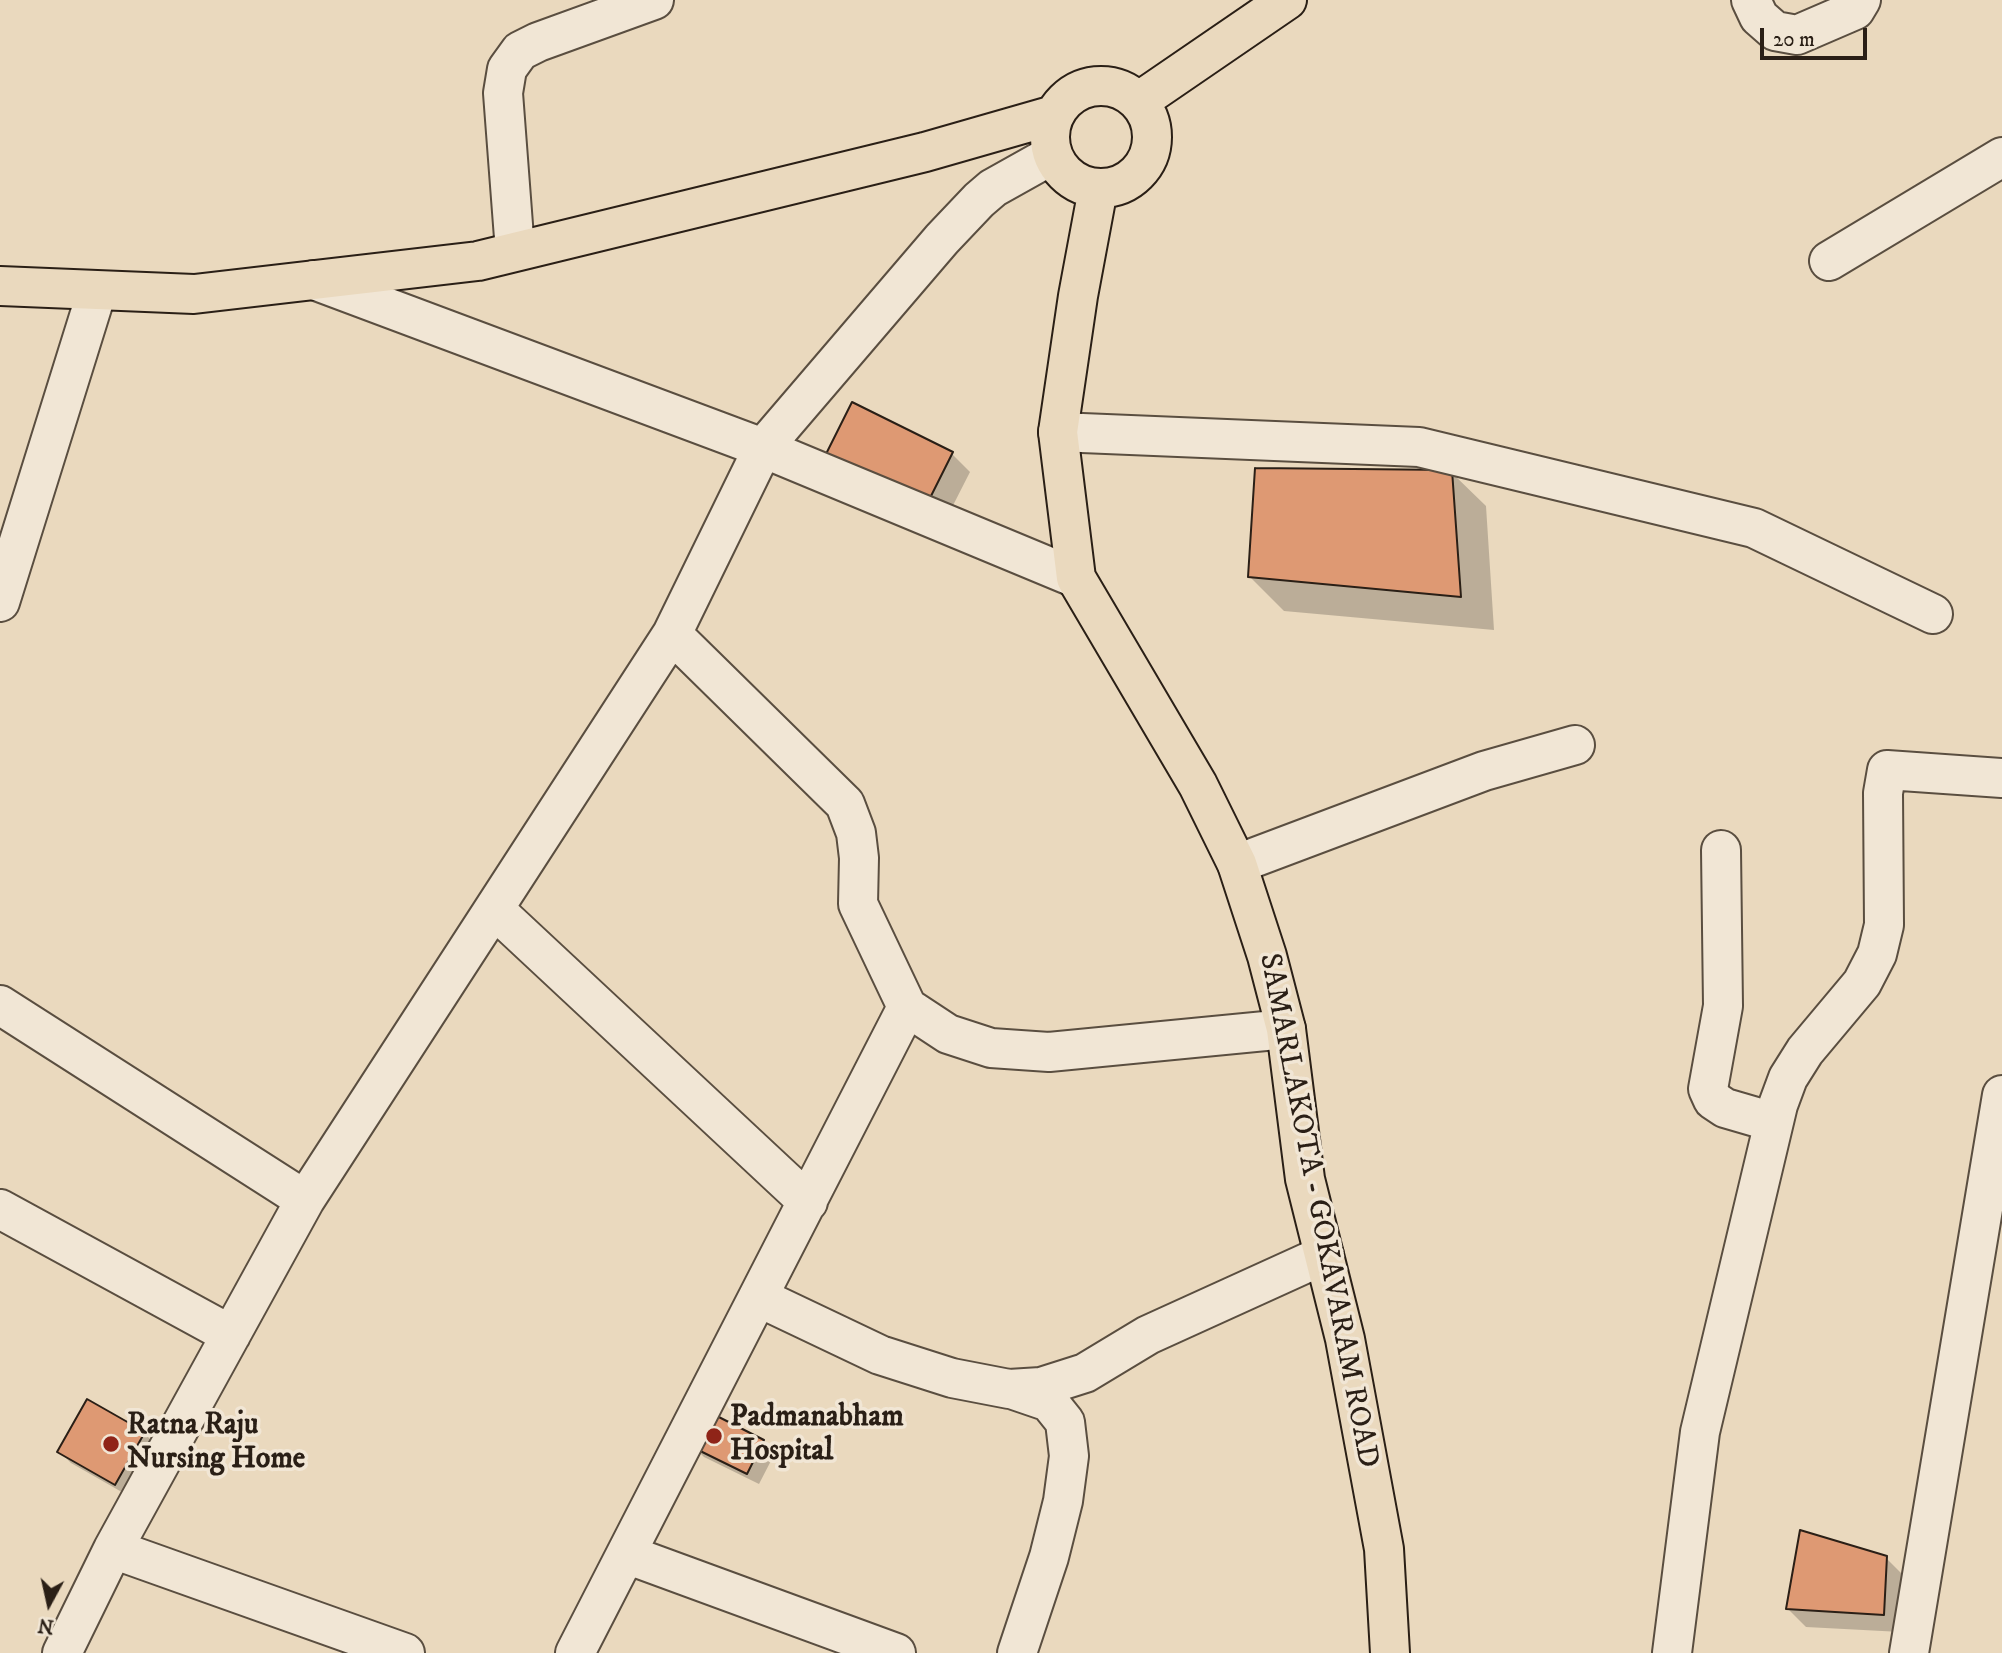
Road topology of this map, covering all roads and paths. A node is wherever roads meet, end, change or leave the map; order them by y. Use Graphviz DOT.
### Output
graph roads {
  1 [pos="654,0"];
  2 [pos="1287,0"];
  3 [pos="1751,0"];
  4 [pos="1861,0"];
  5 [pos="1138,102"];
  6 [pos="1054,116"];
  7 [pos="1052,155"];
  8 [pos="2002,158"];
  9 [pos="1098,189"];
  10 [pos="514,251"];
  11 [pos="1829,261"];
  12 [pos="314,280"];
  13 [pos="0,286"];
  14 [pos="97,291"];
  15 [pos="1058,432"];
  16 [pos="762,448"];
  17 [pos="1076,578"];
  18 [pos="0,602"];
  19 [pos="1933,614"];
  20 [pos="672,634"];
  21 [pos="1575,745"];
  22 [pos="2002,778"];
  23 [pos="1721,850"];
  24 [pos="1237,864"];
  25 [pos="494,909"];
  26 [pos="0,1006"];
  27 [pos="907,1007"];
  28 [pos="1286,1029"];
  29 [pos="2002,1095"];
  30 [pos="1773,1122"];
  31 [pos="305,1200"];
  32 [pos="808,1202"];
  33 [pos="0,1209"];
  34 [pos="1989,1248"];
  35 [pos="1324,1255"];
  36 [pos="758,1297"];
  37 [pos="231,1335"];
  38 [pos="1009,1389"];
  39 [pos="113,1549"];
  40 [pos="626,1554"];
  41 [pos="62,1653"];
  42 [pos="405,1653"];
  43 [pos="575,1653"];
  44 [pos="896,1653"];
  45 [pos="1017,1653"];
  46 [pos="1390,1653"];
  47 [pos="1672,1653"];
  48 [pos="1909,1653"];
  1 -- 10 [label="street"];
  2 -- 5 [label="main road"];
  3 -- 4 [label="street"];
  5 -- 6 [label="main road"];
  5 -- 9 [label="main road"];
  6 -- 7 [label="main road"];
  6 -- 10 [label="main road"];
  7 -- 9 [label="main road"];
  7 -- 16 [label="street"];
  8 -- 11 [label="street"];
  9 -- 15 [label="main road, SAMARLAKOTA - GOKAVARAM ROAD"];
  10 -- 12 [label="main road"];
  12 -- 14 [label="main road"];
  12 -- 16 [label="street"];
  13 -- 14 [label="main road"];
  14 -- 18 [label="street"];
  15 -- 17 [label="main road, SAMARLAKOTA - GOKAVARAM ROAD"];
  15 -- 19 [label="street"];
  16 -- 17 [label="street"];
  16 -- 20 [label="street"];
  17 -- 24 [label="main road, SAMARLAKOTA - GOKAVARAM ROAD"];
  20 -- 25 [label="street"];
  20 -- 27 [label="street"];
  21 -- 24 [label="street"];
  22 -- 30 [label="street"];
  23 -- 30 [label="street"];
  24 -- 28 [label="main road, SAMARLAKOTA - GOKAVARAM ROAD"];
  25 -- 31 [label="street"];
  25 -- 32 [label="street"];
  26 -- 31 [label="street"];
  27 -- 28 [label="street"];
  27 -- 32 [label="street"];
  28 -- 35 [label="main road, SAMARLAKOTA - GOKAVARAM ROAD"];
  29 -- 34 [label="street"];
  30 -- 47 [label="street"];
  31 -- 37 [label="street"];
  32 -- 36 [label="street"];
  33 -- 37 [label="street"];
  34 -- 48 [label="street"];
  35 -- 38 [label="street"];
  35 -- 46 [label="main road, SAMARLAKOTA - GOKAVARAM ROAD"];
  36 -- 38 [label="street"];
  36 -- 40 [label="street"];
  37 -- 39 [label="street"];
  38 -- 45 [label="street"];
  39 -- 41 [label="street"];
  39 -- 42 [label="street"];
  40 -- 43 [label="street"];
  40 -- 44 [label="street"];
}
